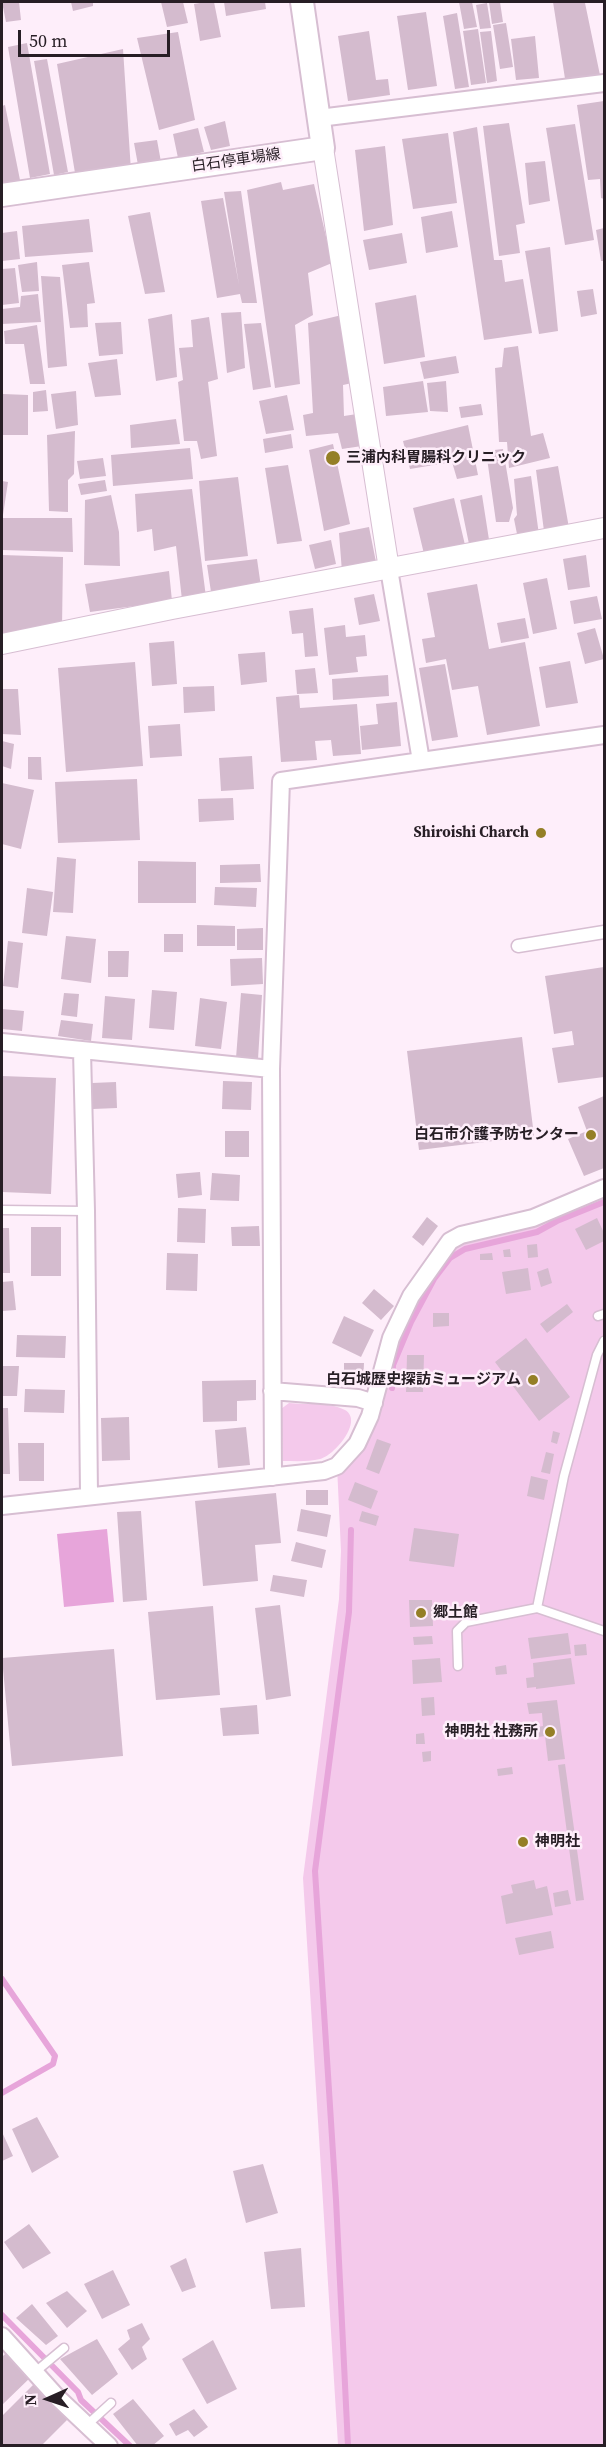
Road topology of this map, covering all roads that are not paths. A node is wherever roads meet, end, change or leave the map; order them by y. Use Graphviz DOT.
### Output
graph roads {
  1 [pos="302,2"];
  2 [pos="604,83"];
  3 [pos="319,118"];
  4 [pos="323,148"];
  5 [pos="2,195"];
  6 [pos="604,528"];
  7 [pos="389,569"];
  8 [pos="2,644"];
  9 [pos="604,735"];
  10 [pos="421,761"];
  11 [pos="604,932"];
  12 [pos="518,946"];
  13 [pos="2,1042"];
  14 [pos="82,1051"];
  15 [pos="271,1069"];
  16 [pos="604,1188"];
  17 [pos="2,1210"];
  18 [pos="86,1211"];
  19 [pos="604,1341"];
  20 [pos="272,1391"];
  21 [pos="374,1403"];
  22 [pos="273,1477"];
  23 [pos="88,1496"];
  24 [pos="2,1506"];
  25 [pos="537,1608"];
  26 [pos="604,1631"];
  27 [pos="458,1666"];
  28 [pos="2,2336"];
  29 [pos="64,2348"];
  30 [pos="34,2373"];
  31 [pos="111,2403"];
  32 [pos="88,2424"];
  33 [pos="109,2445"];
  1 -- 3 [label="main road"];
  2 -- 3 [label="street"];
  3 -- 4 [label="main road"];
  4 -- 5 [label="main road, 白石停車場線"];
  4 -- 7 [label="street"];
  6 -- 7 [label="street"];
  7 -- 8 [label="street"];
  7 -- 10 [label="street"];
  9 -- 10 [label="street"];
  10 -- 15 [label="street"];
  11 -- 12 [label="street"];
  13 -- 14 [label="street"];
  14 -- 15 [label="street"];
  14 -- 18 [label="street"];
  15 -- 20 [label="street"];
  16 -- 21 [label="street"];
  17 -- 18 [label="lane"];
  18 -- 23 [label="street"];
  19 -- 25 [label="lane"];
  20 -- 21 [label="street"];
  20 -- 22 [label="street"];
  21 -- 22 [label="street"];
  22 -- 23 [label="street"];
  23 -- 24 [label="street"];
  25 -- 26 [label="lane"];
  25 -- 27 [label="lane"];
  28 -- 30 [label="street"];
  29 -- 30 [label="lane"];
  30 -- 32 [label="street"];
  31 -- 32 [label="lane"];
  32 -- 33 [label="street"];
}
